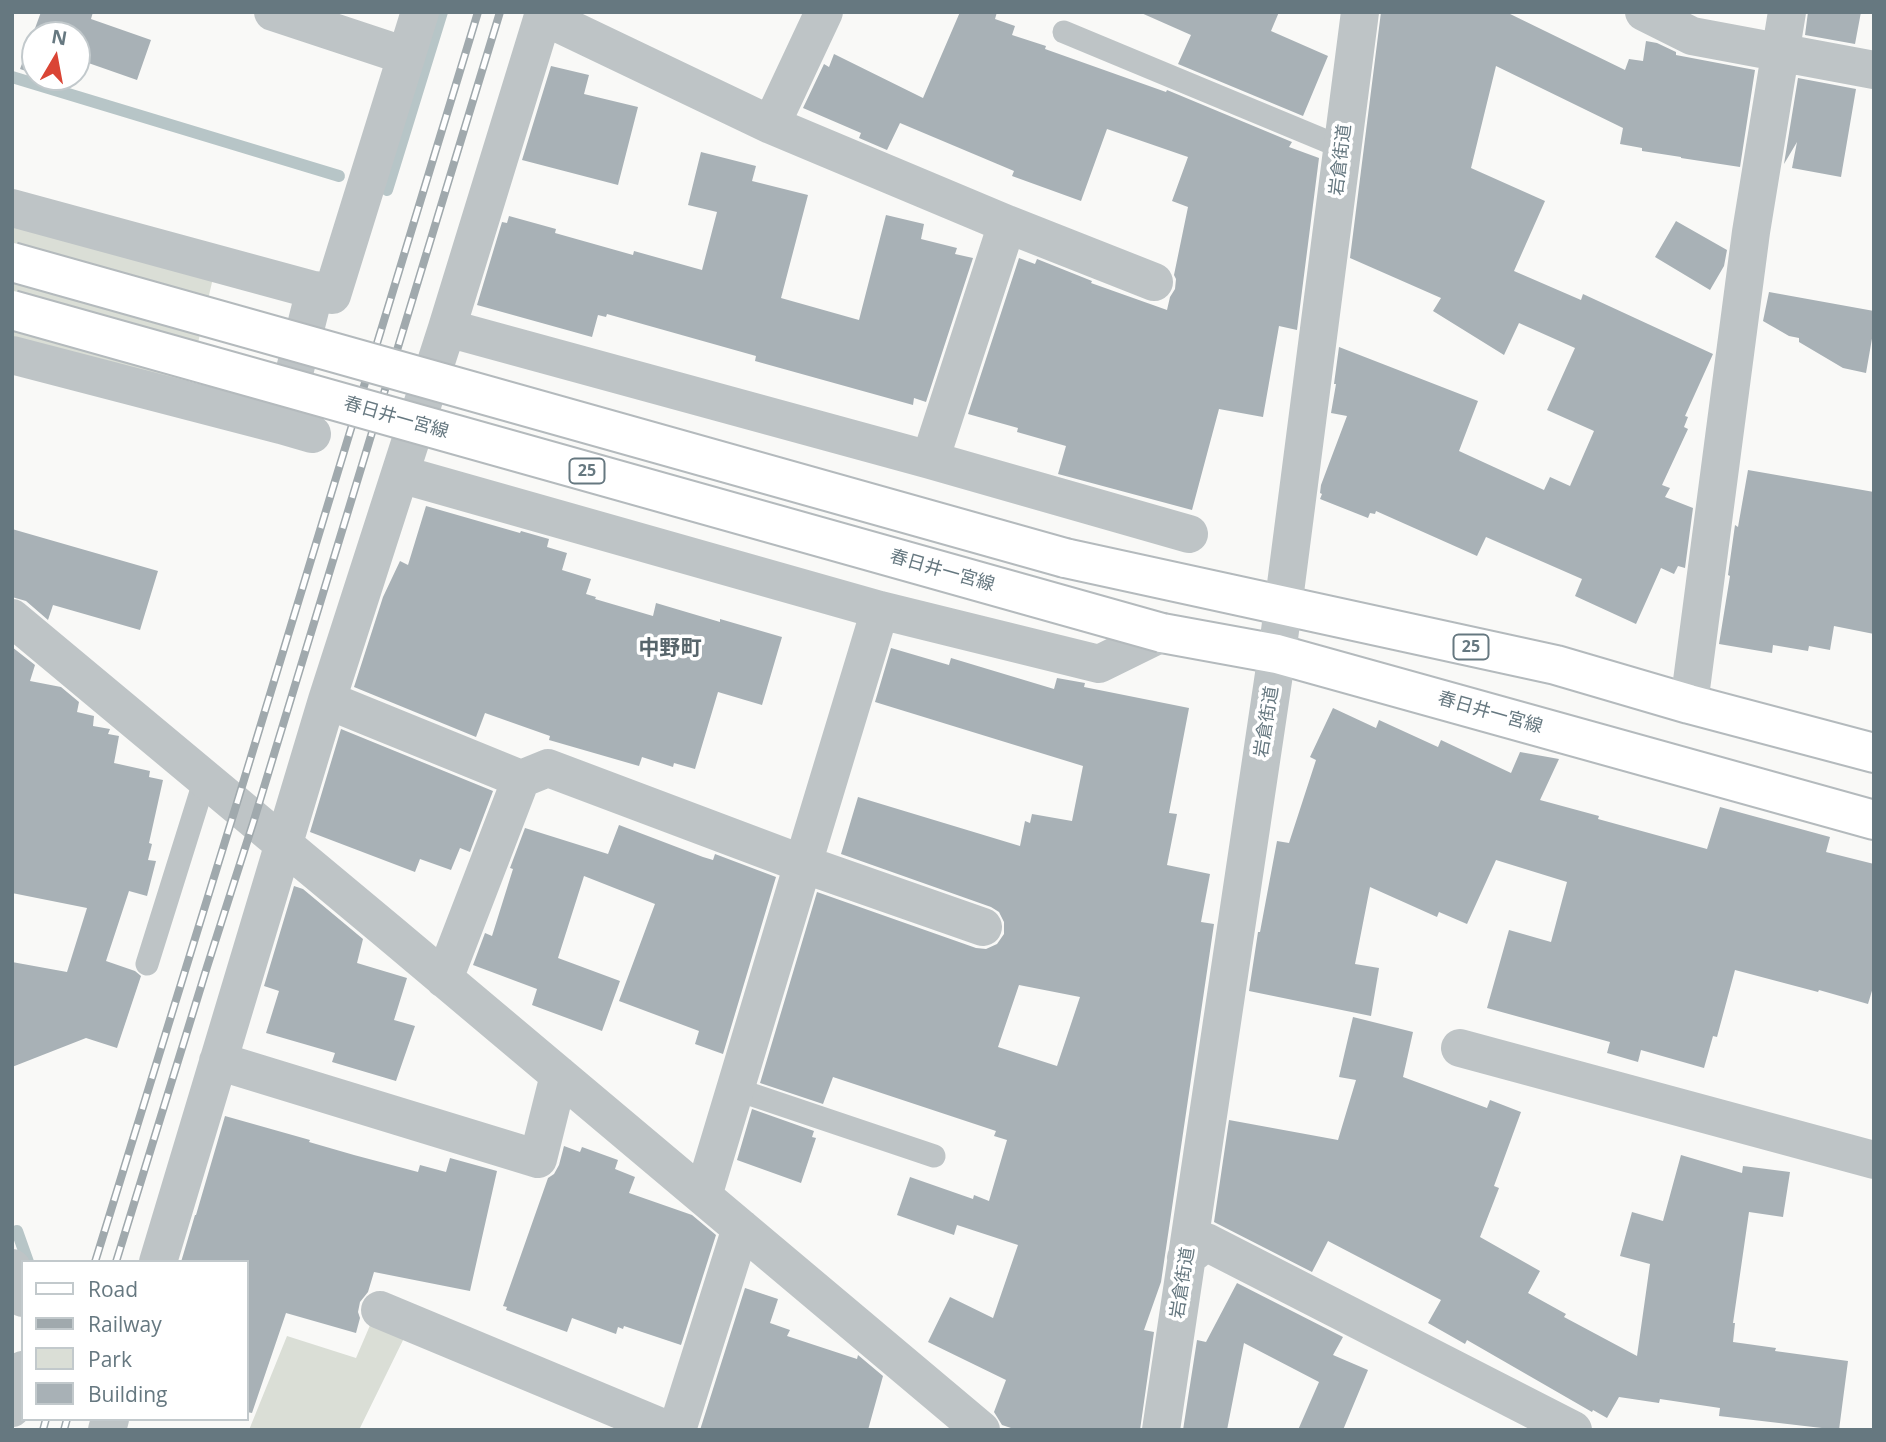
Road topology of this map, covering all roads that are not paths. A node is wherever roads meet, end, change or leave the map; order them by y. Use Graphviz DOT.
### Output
graph roads {
  1 [pos="273,12"];
  2 [pos="420,12"];
  3 [pos="824,12"];
  4 [pos="1360,12"];
  5 [pos="1644,12"];
  6 [pos="1787,12"];
  7 [pos="543,14"];
  8 [pos="1064,32"];
  9 [pos="1780,52"];
  10 [pos="406,56"];
  11 [pos="1874,69"];
  12 [pos="771,125"];
  13 [pos="1343,148"];
  14 [pos="12,208"];
  15 [pos="1007,225"];
  16 [pos="12,262"];
  17 [pos="1154,282"];
  18 [pos="316,290"];
  19 [pos="12,310"];
  20 [pos="447,328"];
  21 [pos="12,355"];
  22 [pos="930,460"];
  23 [pos="400,474"];
  24 [pos="1189,534"];
  25 [pos="1283,606"];
  26 [pos="880,610"];
  27 [pos="12,618"];
  28 [pos="1162,632"];
  29 [pos="1277,654"];
  30 [pos="327,700"];
  31 [pos="1689,704"];
  32 [pos="1874,753"];
  33 [pos="205,779"];
  34 [pos="521,779"];
  35 [pos="1874,820"];
  36 [pos="283,844"];
  37 [pos="803,864"];
  38 [pos="984,927"];
  39 [pos="147,964"];
  40 [pos="444,979"];
  41 [pos="1460,1048"];
  42 [pos="218,1061"];
  43 [pos="559,1075"];
  44 [pos="735,1089"];
  45 [pos="934,1156"];
  46 [pos="1874,1160"];
  47 [pos="703,1196"];
  48 [pos="741,1228"];
  49 [pos="1186,1258"];
  50 [pos="159,1260"];
  51 [pos="12,1268"];
  52 [pos="21,1293"];
  53 [pos="380,1310"];
  54 [pos="21,1377"];
  55 [pos="12,1408"];
  56 [pos="668,1430"];
  57 [pos="677,1430"];
  58 [pos="981,1430"];
  59 [pos="1161,1430"];
  60 [pos="1573,1430"];
  1 -- 10 [label="street"];
  2 -- 10 [label="street"];
  3 -- 12 [label="street"];
  4 -- 13 [label="street, 岩倉街道"];
  5 -- 9 [label="street"];
  6 -- 9 [label="street"];
  7 -- 12 [label="street"];
  7 -- 20 [label="street"];
  8 -- 13 [label="lane"];
  9 -- 11 [label="street"];
  9 -- 31 [label="street"];
  10 -- 18 [label="street"];
  12 -- 15 [label="street"];
  13 -- 25 [label="street, 岩倉街道"];
  14 -- 18 [label="street"];
  15 -- 17 [label="street"];
  15 -- 22 [label="street"];
  16 -- 25 [label="main road, 25, bridge"];
  18 -- 21 [label="street"];
  19 -- 28 [label="main road, 春日井一宮線 / 25, bridge"];
  20 -- 22 [label="street"];
  20 -- 23 [label="street"];
  22 -- 24 [label="street"];
  23 -- 26 [label="street"];
  23 -- 30 [label="street"];
  25 -- 29 [label="street, 岩倉街道"];
  25 -- 31 [label="main road, 25"];
  26 -- 28 [label="street"];
  26 -- 37 [label="street"];
  27 -- 33 [label="street"];
  28 -- 29 [label="main road, 春日井一宮線 / 25"];
  29 -- 35 [label="main road, 春日井一宮線 / 25"];
  29 -- 49 [label="street, 岩倉街道"];
  30 -- 34 [label="street"];
  30 -- 36 [label="street"];
  31 -- 32 [label="main road, 25"];
  33 -- 36 [label="street"];
  33 -- 39 [label="lane"];
  34 -- 37 [label="street"];
  34 -- 40 [label="street"];
  36 -- 40 [label="street"];
  36 -- 42 [label="street"];
  37 -- 38 [label="street"];
  37 -- 44 [label="street"];
  40 -- 43 [label="street"];
  41 -- 46 [label="street"];
  42 -- 43 [label="street"];
  42 -- 50 [label="street"];
  43 -- 47 [label="street"];
  44 -- 45 [label="lane"];
  44 -- 47 [label="street"];
  47 -- 48 [label="street"];
  48 -- 57 [label="street"];
  48 -- 58 [label="street"];
  49 -- 59 [label="street, 岩倉街道"];
  49 -- 60 [label="street"];
  51 -- 52 [label="street"];
  53 -- 56 [label="street"];
  54 -- 55 [label="street"];
}
